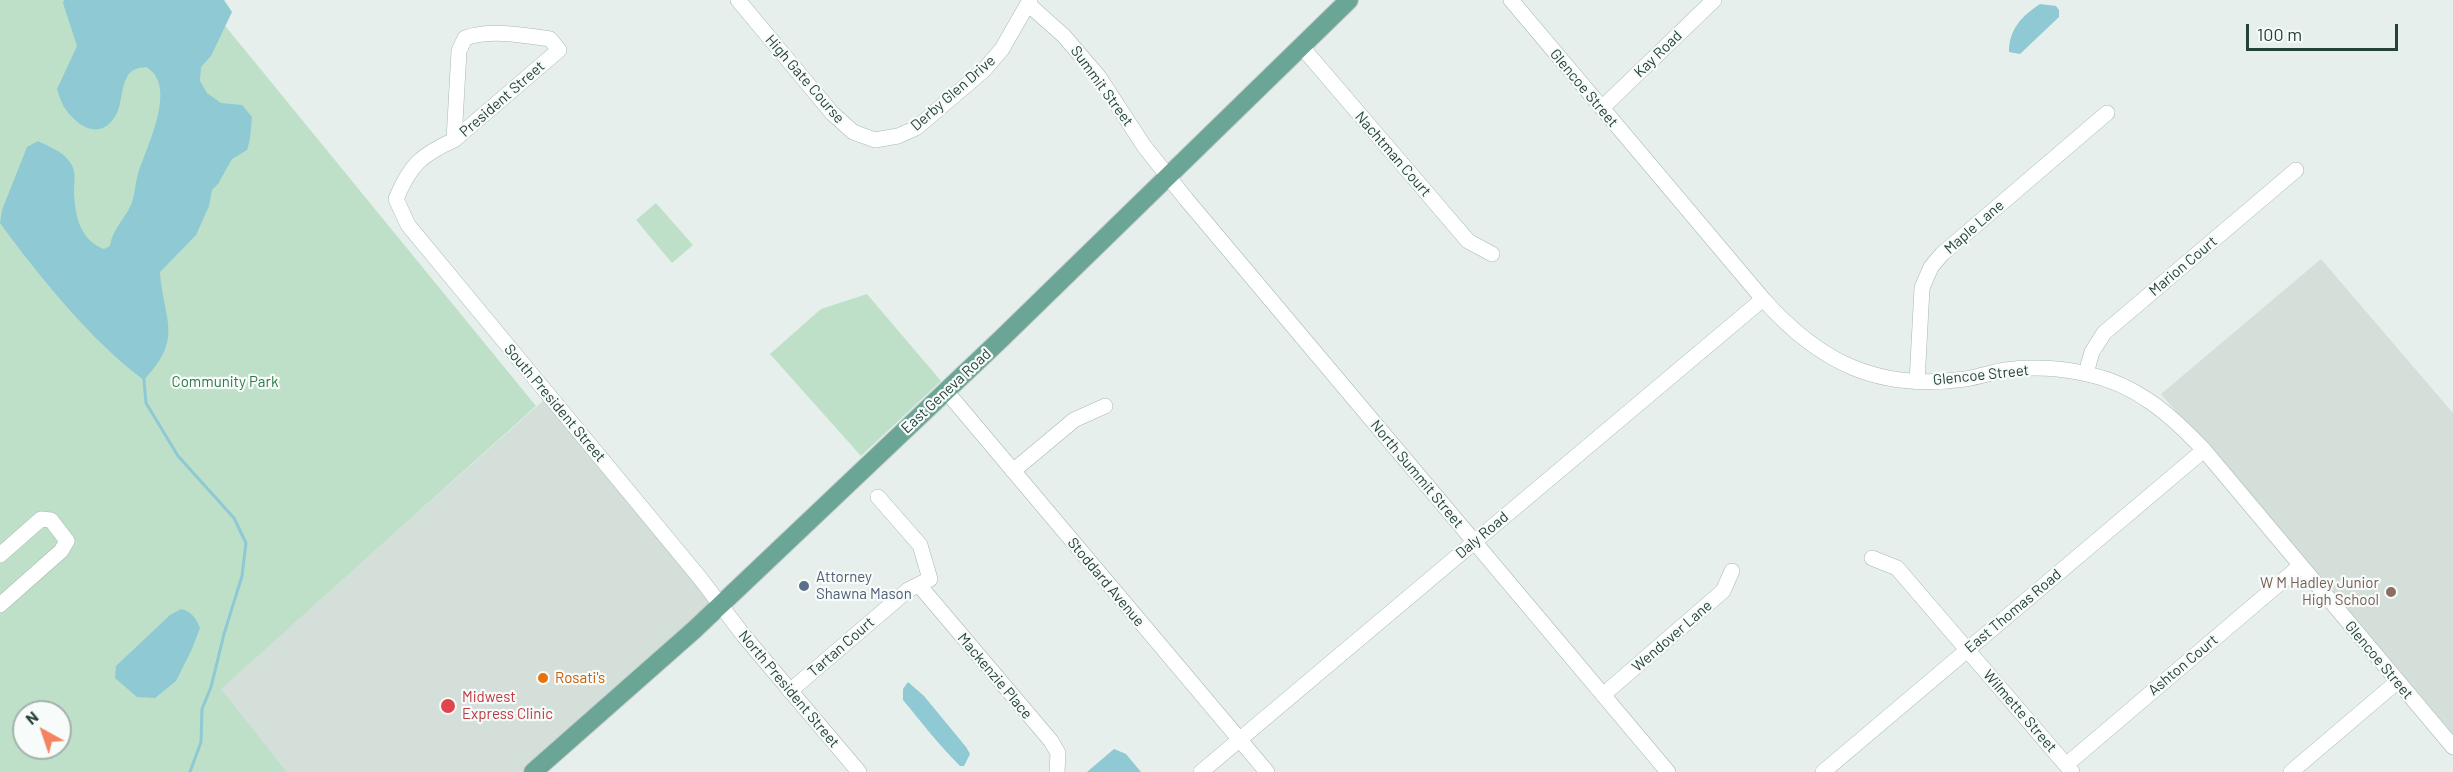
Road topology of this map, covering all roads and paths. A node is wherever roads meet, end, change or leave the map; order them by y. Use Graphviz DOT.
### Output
graph roads {
  1 [pos="738,0"];
  2 [pos="1510,0"];
  3 [pos="1714,0"];
  4 [pos="1029,2"];
  5 [pos="1341,3"];
  6 [pos="1301,46"];
  7 [pos="1602,108"];
  8 [pos="2107,113"];
  9 [pos="454,140"];
  10 [pos="882,140"];
  11 [pos="2296,170"];
  12 [pos="1167,176"];
  13 [pos="396,198"];
  14 [pos="1492,254"];
  15 [pos="1763,299"];
  16 [pos="2086,373"];
  17 [pos="1917,381"];
  18 [pos="946,391"];
  19 [pos="1105,406"];
  20 [pos="2204,450"];
  21 [pos="1013,471"];
  22 [pos="878,497"];
  23 [pos="1474,542"];
  24 [pos="0,555"];
  25 [pos="1872,558"];
  26 [pos="2300,566"];
  27 [pos="1732,571"];
  28 [pos="919,585"];
  29 [pos="720,604"];
  30 [pos="0,605"];
  31 [pos="1967,650"];
  32 [pos="2398,681"];
  33 [pos="790,691"];
  34 [pos="1603,695"];
  35 [pos="1239,740"];
  36 [pos="2453,747"];
  37 [pos="2069,768"];
  38 [pos="533,772"];
  39 [pos="858,772"];
  40 [pos="1057,772"];
  41 [pos="1201,772"];
  42 [pos="1267,772"];
  43 [pos="1668,772"];
  44 [pos="1823,772"];
  45 [pos="2291,772"];
  1 -- 10 [label="street, High Gate Course"];
  2 -- 7 [label="street, Glencoe Street"];
  3 -- 7 [label="street, Kay Road"];
  4 -- 10 [label="street, Derby Glen Drive"];
  4 -- 12 [label="street, Summit Street"];
  5 -- 6 [label="main road, East Geneva Road"];
  6 -- 12 [label="main road, East Geneva Road"];
  6 -- 14 [label="street, Nachtman Court"];
  7 -- 15 [label="street, Glencoe Street"];
  8 -- 17 [label="street, Maple Lane"];
  9 -- 9 [label="street, President Street"];
  9 -- 13 [label="street, President Street"];
  11 -- 16 [label="street, Marion Court"];
  12 -- 18 [label="main road, East Geneva Road"];
  12 -- 23 [label="street, North Summit Street"];
  13 -- 29 [label="street, South President Street"];
  15 -- 17 [label="street, Glencoe Street"];
  15 -- 23 [label="street, Daly Road"];
  16 -- 17 [label="street, Glencoe Street"];
  16 -- 20 [label="street, Glencoe Street"];
  18 -- 21 [label="street, Stoddard Avenue"];
  18 -- 29 [label="main road, East Geneva Road"];
  19 -- 21 [label="street"];
  20 -- 26 [label="street, Glencoe Street"];
  20 -- 31 [label="street, East Thomas Road"];
  21 -- 35 [label="street, Stoddard Avenue"];
  22 -- 28 [label="street"];
  23 -- 34 [label="street, North Summit Street"];
  23 -- 35 [label="street, Daly Road"];
  24 -- 30 [label="street"];
  25 -- 31 [label="street, Wilmette Street"];
  26 -- 32 [label="street, Glencoe Street"];
  26 -- 37 [label="street, Ashton Court"];
  27 -- 34 [label="street, Wendover Lane"];
  28 -- 33 [label="street, Tartan Court"];
  28 -- 40 [label="street, Mackenzie Place"];
  29 -- 33 [label="street, North President Street"];
  29 -- 38 [label="main road, East Geneva Road"];
  31 -- 37 [label="street, Wilmette Street"];
  31 -- 44 [label="street, East Thomas Road"];
  32 -- 36 [label="street, Glencoe Street"];
  32 -- 45 [label="street"];
  33 -- 39 [label="street, North President Street"];
  34 -- 43 [label="street, North Summit Street"];
  35 -- 41 [label="street, Daly Road"];
  35 -- 42 [label="street, Stoddard Avenue"];
}
